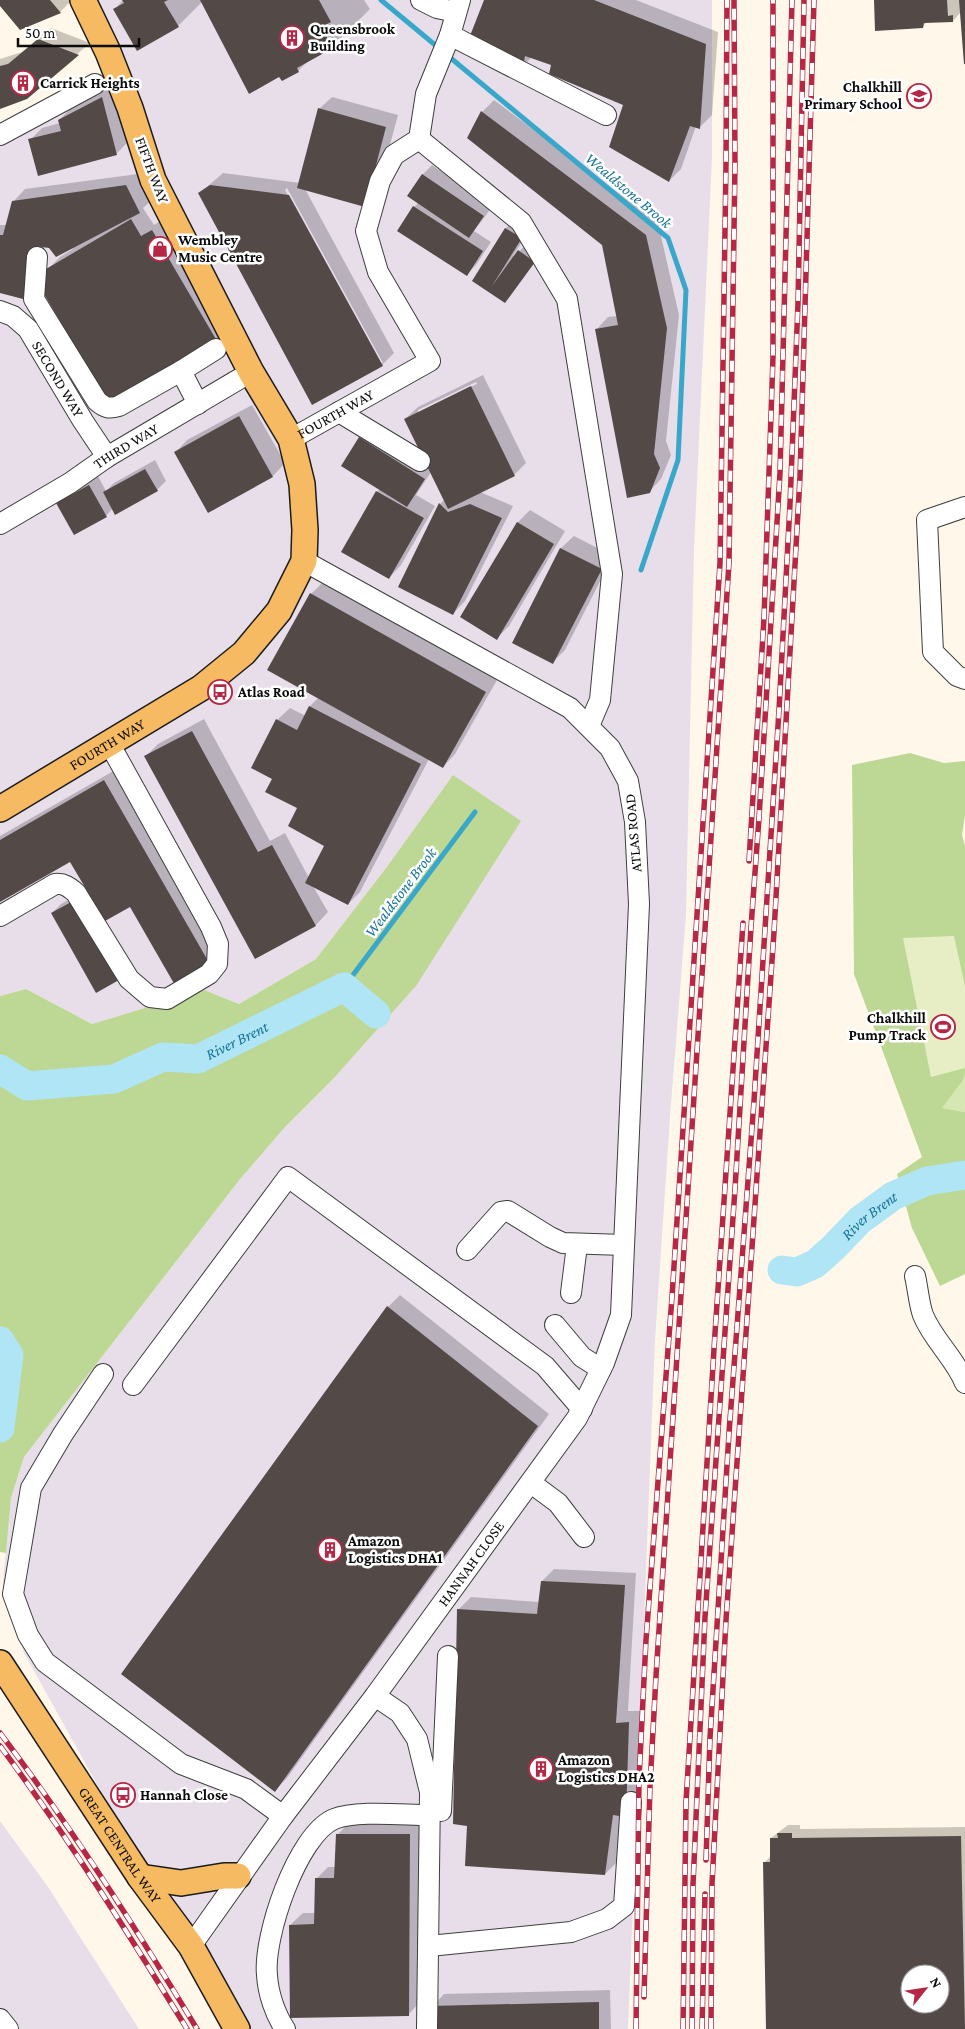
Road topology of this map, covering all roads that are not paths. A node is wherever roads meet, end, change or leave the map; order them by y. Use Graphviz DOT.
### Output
graph roads {
  1 [pos="83,0"];
  2 [pos="421,0"];
  3 [pos="458,6"];
  4 [pos="450,35"];
  5 [pos="95,84"];
  6 [pos="606,116"];
  7 [pos="0,134"];
  8 [pos="418,139"];
  9 [pos="37,257"];
  10 [pos="0,312"];
  11 [pos="43,314"];
  12 [pos="25,326"];
  13 [pos="216,349"];
  14 [pos="181,371"];
  15 [pos="251,372"];
  16 [pos="198,404"];
  17 [pos="339,412"];
  18 [pos="291,439"];
  19 [pos="107,458"];
  20 [pos="420,461"];
  21 [pos="965,507"];
  22 [pos="0,524"];
  23 [pos="304,561"];
  24 [pos="965,679"];
  25 [pos="589,726"];
  26 [pos="109,743"];
  27 [pos="0,809"];
  28 [pos="0,916"];
  29 [pos="628,1134"];
  30 [pos="577,1244"];
  31 [pos="624,1245"];
  32 [pos="467,1250"];
  33 [pos="915,1276"];
  34 [pos="571,1293"];
  35 [pos="555,1325"];
  36 [pos="602,1369"];
  37 [pos="103,1374"];
  38 [pos="965,1383"];
  39 [pos="133,1385"];
  40 [pos="582,1409"];
  41 [pos="531,1483"];
  42 [pos="584,1537"];
  43 [pos="448,1656"];
  44 [pos="0,1663"];
  45 [pos="375,1696"];
  46 [pos="444,1733"];
  47 [pos="417,1738"];
  48 [pos="631,1802"];
  49 [pos="283,1816"];
  50 [pos="435,1819"];
  51 [pos="238,1876"];
  52 [pos="140,1877"];
  53 [pos="191,1946"];
  54 [pos="429,1946"];
  55 [pos="0,2019"];
  56 [pos="8,2029"];
  57 [pos="236,2029"];
  58 [pos="285,2029"];
  59 [pos="427,2029"];
  1 -- 15 [label="main road, FIFTH WAY"];
  2 -- 3 [label="street"];
  3 -- 4 [label="street"];
  4 -- 6 [label="street"];
  4 -- 8 [label="street"];
  5 -- 7 [label="street"];
  8 -- 17 [label="street, FOURTH WAY"];
  8 -- 25 [label="street"];
  9 -- 11 [label="street"];
  10 -- 12 [label="street, SECOND WAY"];
  11 -- 12 [label="street"];
  11 -- 14 [label="street"];
  12 -- 19 [label="street, SECOND WAY"];
  13 -- 14 [label="street"];
  14 -- 16 [label="street"];
  15 -- 16 [label="street, THIRD WAY"];
  15 -- 18 [label="main road, FIFTH WAY"];
  16 -- 19 [label="street, THIRD WAY"];
  17 -- 18 [label="street, FOURTH WAY"];
  17 -- 20 [label="street"];
  18 -- 23 [label="main road, FOURTH WAY"];
  19 -- 22 [label="street, THIRD WAY"];
  21 -- 24 [label="street"];
  23 -- 25 [label="street, ATLAS ROAD"];
  23 -- 26 [label="main road, FOURTH WAY"];
  25 -- 29 [label="street, ATLAS ROAD"];
  26 -- 27 [label="main road, FOURTH WAY"];
  26 -- 28 [label="street"];
  29 -- 31 [label="street, HANNAH CLOSE"];
  30 -- 31 [label="street"];
  30 -- 32 [label="street"];
  30 -- 34 [label="street"];
  31 -- 36 [label="street, HANNAH CLOSE"];
  33 -- 38 [label="street"];
  35 -- 36 [label="street"];
  36 -- 40 [label="street, HANNAH CLOSE"];
  37 -- 49 [label="street"];
  39 -- 40 [label="street"];
  40 -- 41 [label="street, HANNAH CLOSE"];
  41 -- 42 [label="street"];
  41 -- 45 [label="street, HANNAH CLOSE"];
  43 -- 46 [label="street"];
  44 -- 52 [label="main road, GREAT CENTRAL WAY"];
  45 -- 47 [label="street"];
  45 -- 49 [label="street, HANNAH CLOSE"];
  46 -- 47 [label="street"];
  46 -- 50 [label="street"];
  47 -- 50 [label="street"];
  48 -- 54 [label="street"];
  49 -- 51 [label="street, HANNAH CLOSE"];
  50 -- 54 [label="street"];
  50 -- 58 [label="street"];
  51 -- 52 [label="main road"];
  51 -- 53 [label="street, HANNAH CLOSE"];
  52 -- 53 [label="main road, GREAT CENTRAL WAY"];
  53 -- 57 [label="main road, GREAT CENTRAL WAY"];
  54 -- 59 [label="street"];
  55 -- 56 [label="street"];
}
